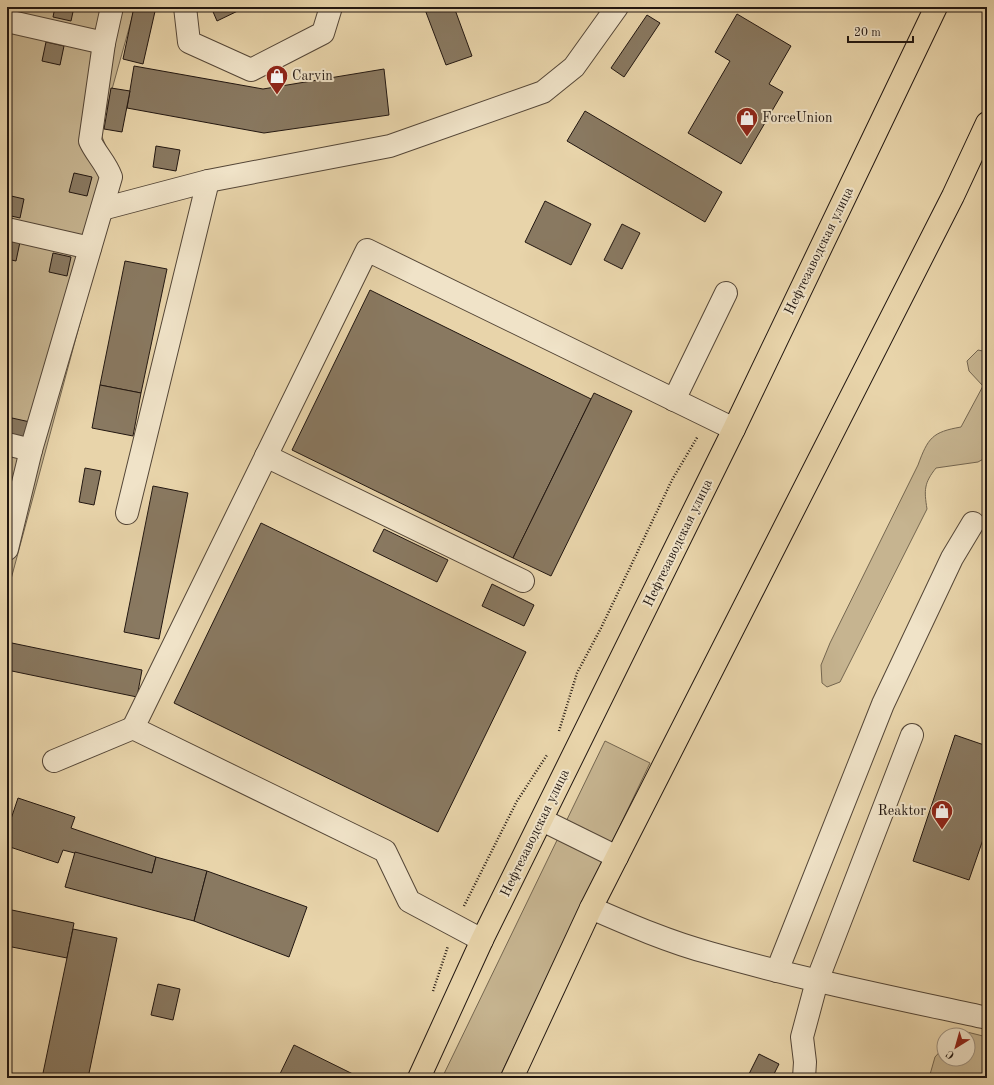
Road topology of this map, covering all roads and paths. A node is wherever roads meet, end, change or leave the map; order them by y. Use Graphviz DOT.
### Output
graph roads {
  1 [pos="112,7"];
  2 [pos="184,7"];
  3 [pos="331,7"];
  4 [pos="617,7"];
  5 [pos="936,7"];
  6 [pos="7,22"];
  7 [pos="104,44"];
  8 [pos="987,122"];
  9 [pos="208,181"];
  10 [pos="102,210"];
  11 [pos="7,229"];
  12 [pos="90,248"];
  13 [pos="726,294"];
  14 [pos="674,400"];
  15 [pos="705,415"];
  16 [pos="734,429"];
  17 [pos="7,444"];
  18 [pos="31,450"];
  19 [pos="266,456"];
  20 [pos="127,513"];
  21 [pos="973,523"];
  22 [pos="7,549"];
  23 [pos="522,581"];
  24 [pos="133,728"];
  25 [pos="558,732"];
  26 [pos="912,735"];
  27 [pos="550,751"];
  28 [pos="54,761"];
  29 [pos="542,820"];
  30 [pos="617,857"];
  31 [pos="591,908"];
  32 [pos="455,925"];
  33 [pos="482,940"];
  34 [pos="777,971"];
  35 [pos="817,981"];
  36 [pos="431,994"];
  37 [pos="987,1018"];
  38 [pos="419,1078"];
  39 [pos="512,1078"];
  40 [pos="804,1078"];
  1 -- 7 [label="street"];
  2 -- 3 [label="street"];
  4 -- 9 [label="street"];
  5 -- 16 [label="main road, Нефтезаводская улица"];
  6 -- 7 [label="street"];
  7 -- 10 [label="street"];
  8 -- 30 [label="main road"];
  9 -- 10 [label="street"];
  9 -- 20 [label="street"];
  10 -- 12 [label="street"];
  11 -- 12 [label="street"];
  12 -- 18 [label="street"];
  13 -- 14 [label="street"];
  14 -- 15 [label="street"];
  14 -- 19 [label="street"];
  15 -- 16 [label="street"];
  15 -- 25 [label="path"];
  16 -- 29 [label="main road, Нефтезаводская улица"];
  17 -- 18 [label="street"];
  18 -- 22 [label="street"];
  19 -- 23 [label="street"];
  19 -- 24 [label="street"];
  21 -- 34 [label="street"];
  24 -- 28 [label="street"];
  24 -- 32 [label="street"];
  26 -- 35 [label="street"];
  27 -- 32 [label="path"];
  29 -- 30 [label="street"];
  29 -- 33 [label="main road, Нефтезаводская улица"];
  30 -- 31 [label="main road"];
  31 -- 34 [label="street"];
  31 -- 39 [label="main road"];
  32 -- 33 [label="street"];
  32 -- 36 [label="path"];
  33 -- 38 [label="main road, Нефтезаводская улица"];
  34 -- 35 [label="street"];
  35 -- 37 [label="street"];
  35 -- 40 [label="street"];
}
